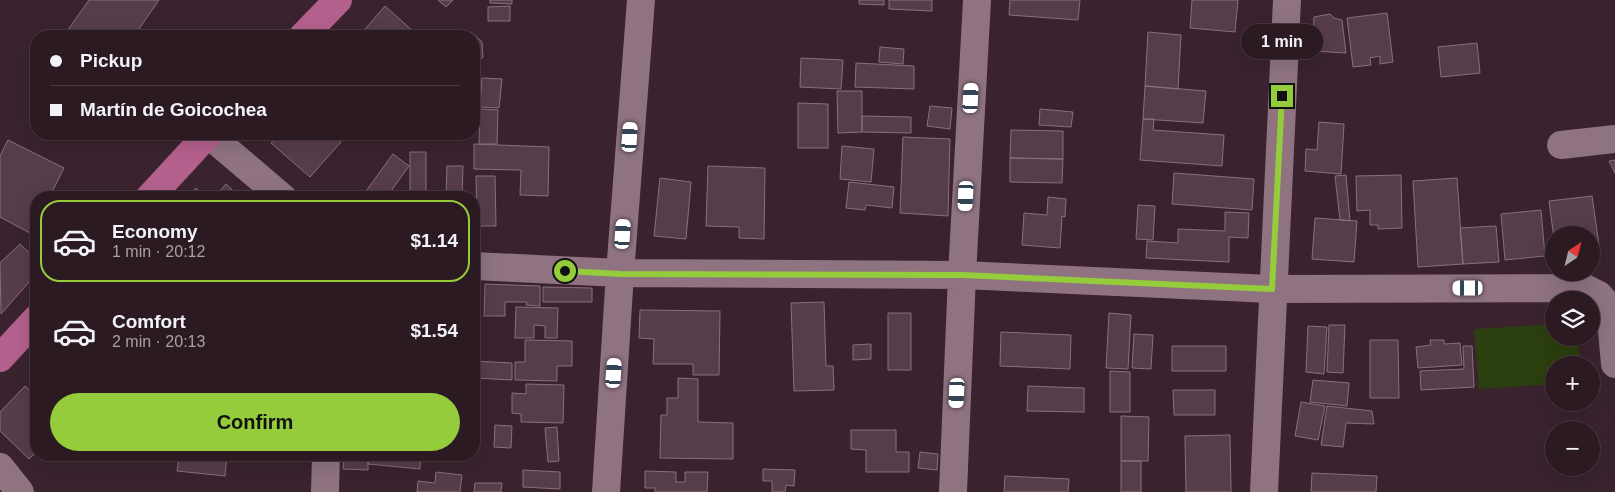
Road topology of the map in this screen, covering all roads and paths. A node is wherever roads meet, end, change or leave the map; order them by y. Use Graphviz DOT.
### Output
graph roads {
  1 [pos="338,0"];
  2 [pos="641,0"];
  3 [pos="977,0"];
  4 [pos="1287,0"];
  5 [pos="309,30"];
  6 [pos="1615,139"];
  7 [pos="202,140"];
  8 [pos="215,140"];
  9 [pos="1561,145"];
  10 [pos="155,191"];
  11 [pos="275,191"];
  12 [pos="480,266"];
  13 [pos="620,274"];
  14 [pos="962,275"];
  15 [pos="1272,289"];
  16 [pos="30,326"];
  17 [pos="0,358"];
  18 [pos="1615,364"];
  19 [pos="326,461"];
  20 [pos="0,467"];
  21 [pos="20,492"];
  22 [pos="324,492"];
  23 [pos="606,492"];
  24 [pos="953,492"];
  25 [pos="1264,492"];
  1 -- 5 [label="main road"];
  2 -- 13 [label="street"];
  3 -- 14 [label="street"];
  4 -- 15 [label="street"];
  6 -- 9 [label="street"];
  7 -- 10 [label="main road"];
  8 -- 11 [label="street"];
  12 -- 13 [label="street"];
  13 -- 14 [label="street"];
  13 -- 23 [label="street"];
  14 -- 15 [label="street"];
  14 -- 24 [label="street"];
  15 -- 18 [label="street"];
  15 -- 25 [label="street"];
  16 -- 17 [label="main road"];
  19 -- 22 [label="street"];
  20 -- 21 [label="street"];
}
